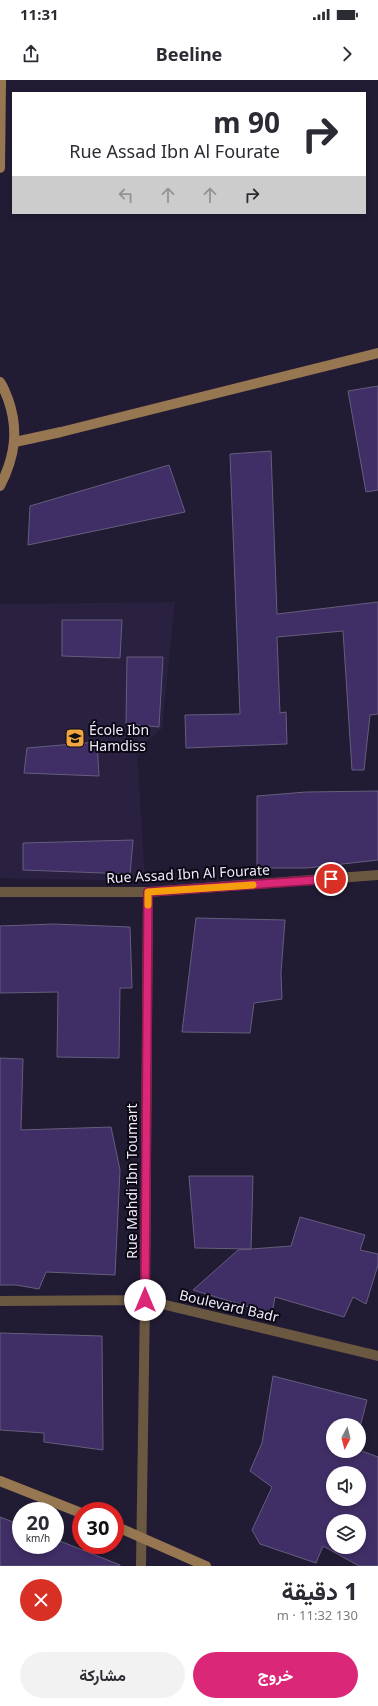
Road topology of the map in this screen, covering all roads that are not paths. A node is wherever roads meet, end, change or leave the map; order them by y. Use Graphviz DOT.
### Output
graph roads {
  1 [pos="1,80"];
  2 [pos="0,168"];
  3 [pos="378,354"];
  4 [pos="0,382"];
  5 [pos="15,442"];
  6 [pos="0,486"];
  7 [pos="378,875"];
  8 [pos="0,892"];
  9 [pos="148,892"];
  10 [pos="145,1300"];
  11 [pos="0,1301"];
  12 [pos="378,1356"];
  13 [pos="0,1481"];
  14 [pos="72,1509"];
  15 [pos="124,1530"];
  16 [pos="142,1537"];
  17 [pos="141,1566"];
  18 [pos="206,1566"];
  1 -- 2 [label="main road"];
  3 -- 5 [label="main road"];
  4 -- 5 [label="main road"];
  5 -- 6 [label="main road"];
  7 -- 9 [label="street, Rue Assad Ibn Al Fourate"];
  8 -- 9 [label="street, Rue Assad Ibn Al Fourate"];
  9 -- 10 [label="street, Rue Mahdi Ibn Toumart"];
  10 -- 11 [label="street, Boulevard Badr"];
  10 -- 12 [label="street, Boulevard Badr"];
  10 -- 16 [label="street, Rue Mahdi Ibn Toumart"];
  13 -- 14 [label="main road"];
  15 -- 16 [label="main road"];
  16 -- 17 [label="street, Rue Mahdi Ibn Toumart"];
  16 -- 18 [label="main road"];
}
